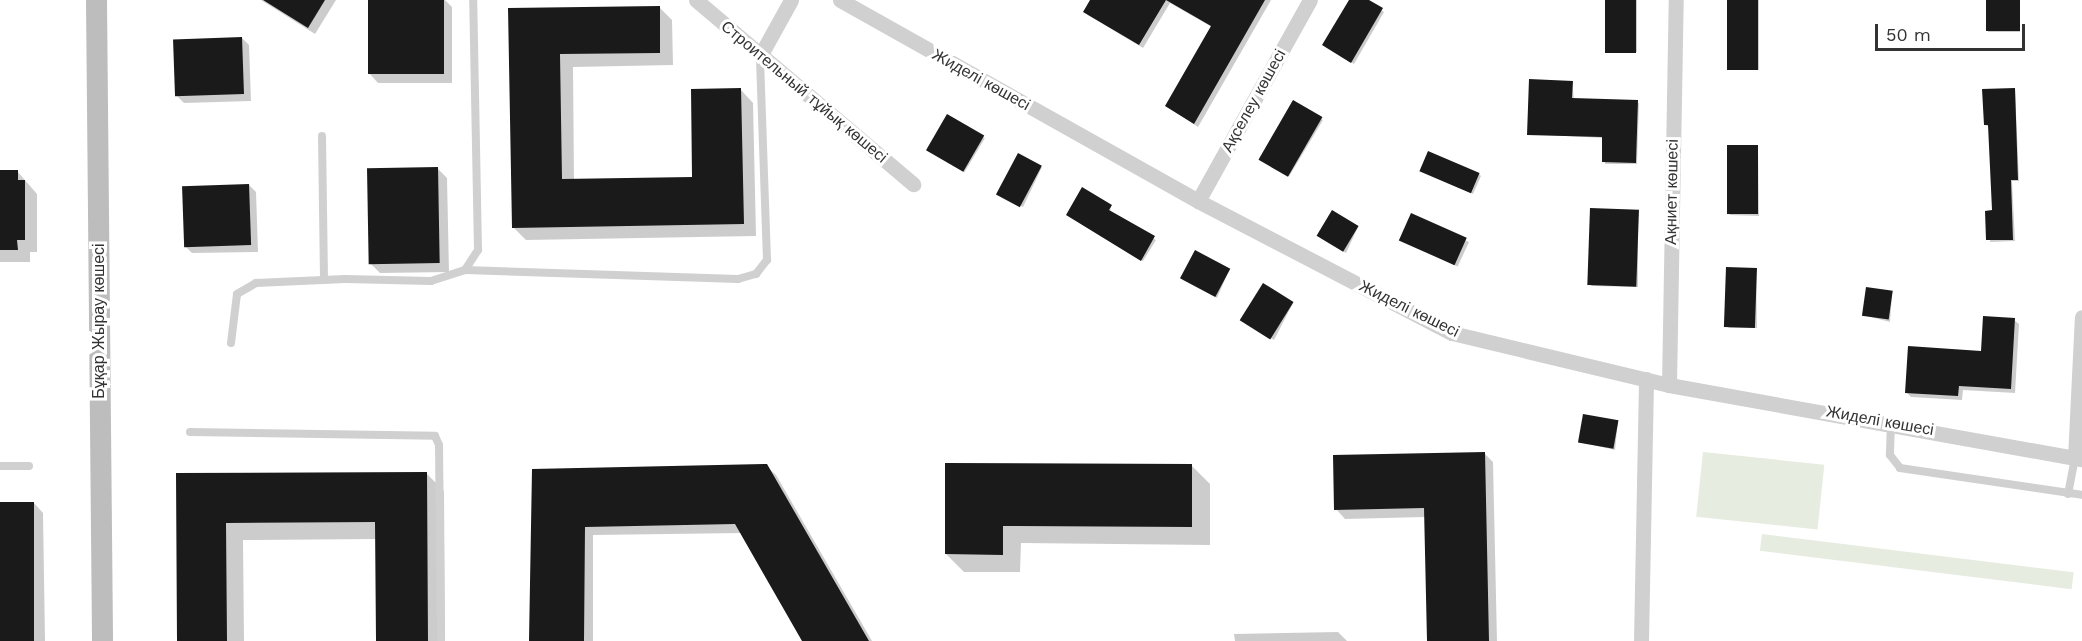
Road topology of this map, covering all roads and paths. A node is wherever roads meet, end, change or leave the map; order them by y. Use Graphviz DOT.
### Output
graph roads {
  1 [pos="96,0"];
  2 [pos="473,0"];
  3 [pos="696,0"];
  4 [pos="791,0"];
  5 [pos="840,0"];
  6 [pos="1310,0"];
  7 [pos="1676,0"];
  8 [pos="760,56"];
  9 [pos="321,136"];
  10 [pos="913,184"];
  11 [pos="1198,201"];
  12 [pos="465,270"];
  13 [pos="324,280"];
  14 [pos="2082,317"];
  15 [pos="231,344"];
  16 [pos="1646,379"];
  17 [pos="1668,385"];
  18 [pos="1891,422"];
  19 [pos="190,432"];
  20 [pos="2079,459"];
  21 [pos="0,466"];
  22 [pos="29,466"];
  23 [pos="2068,494"];
  24 [pos="2082,495"];
  25 [pos="102,641"];
  26 [pos="441,641"];
  27 [pos="1641,641"];
  1 -- 25 [label="street, Бұқар Жырау көшесі"];
  2 -- 12 [label="lane"];
  3 -- 8 [label="street, Строительный тұйық көшесі"];
  4 -- 8 [label="street"];
  5 -- 11 [label="street, Жиделі көшесі"];
  6 -- 11 [label="street, Ақселеу көшесі"];
  7 -- 17 [label="street, Ақниет көшесі"];
  8 -- 10 [label="street, Строительный тұйық көшесі"];
  8 -- 12 [label="lane"];
  9 -- 13 [label="lane"];
  11 -- 16 [label="street, Жиделі көшесі"];
  12 -- 13 [label="lane"];
  13 -- 15 [label="lane"];
  14 -- 20 [label="street"];
  16 -- 17 [label="street, Жиделі көшесі"];
  16 -- 27 [label="street"];
  17 -- 18 [label="street, Жиделі көшесі"];
  18 -- 20 [label="street, Жиделі көшесі"];
  18 -- 23 [label="lane"];
  19 -- 26 [label="lane"];
  20 -- 23 [label="lane"];
  21 -- 22 [label="lane"];
  23 -- 24 [label="lane"];
}
